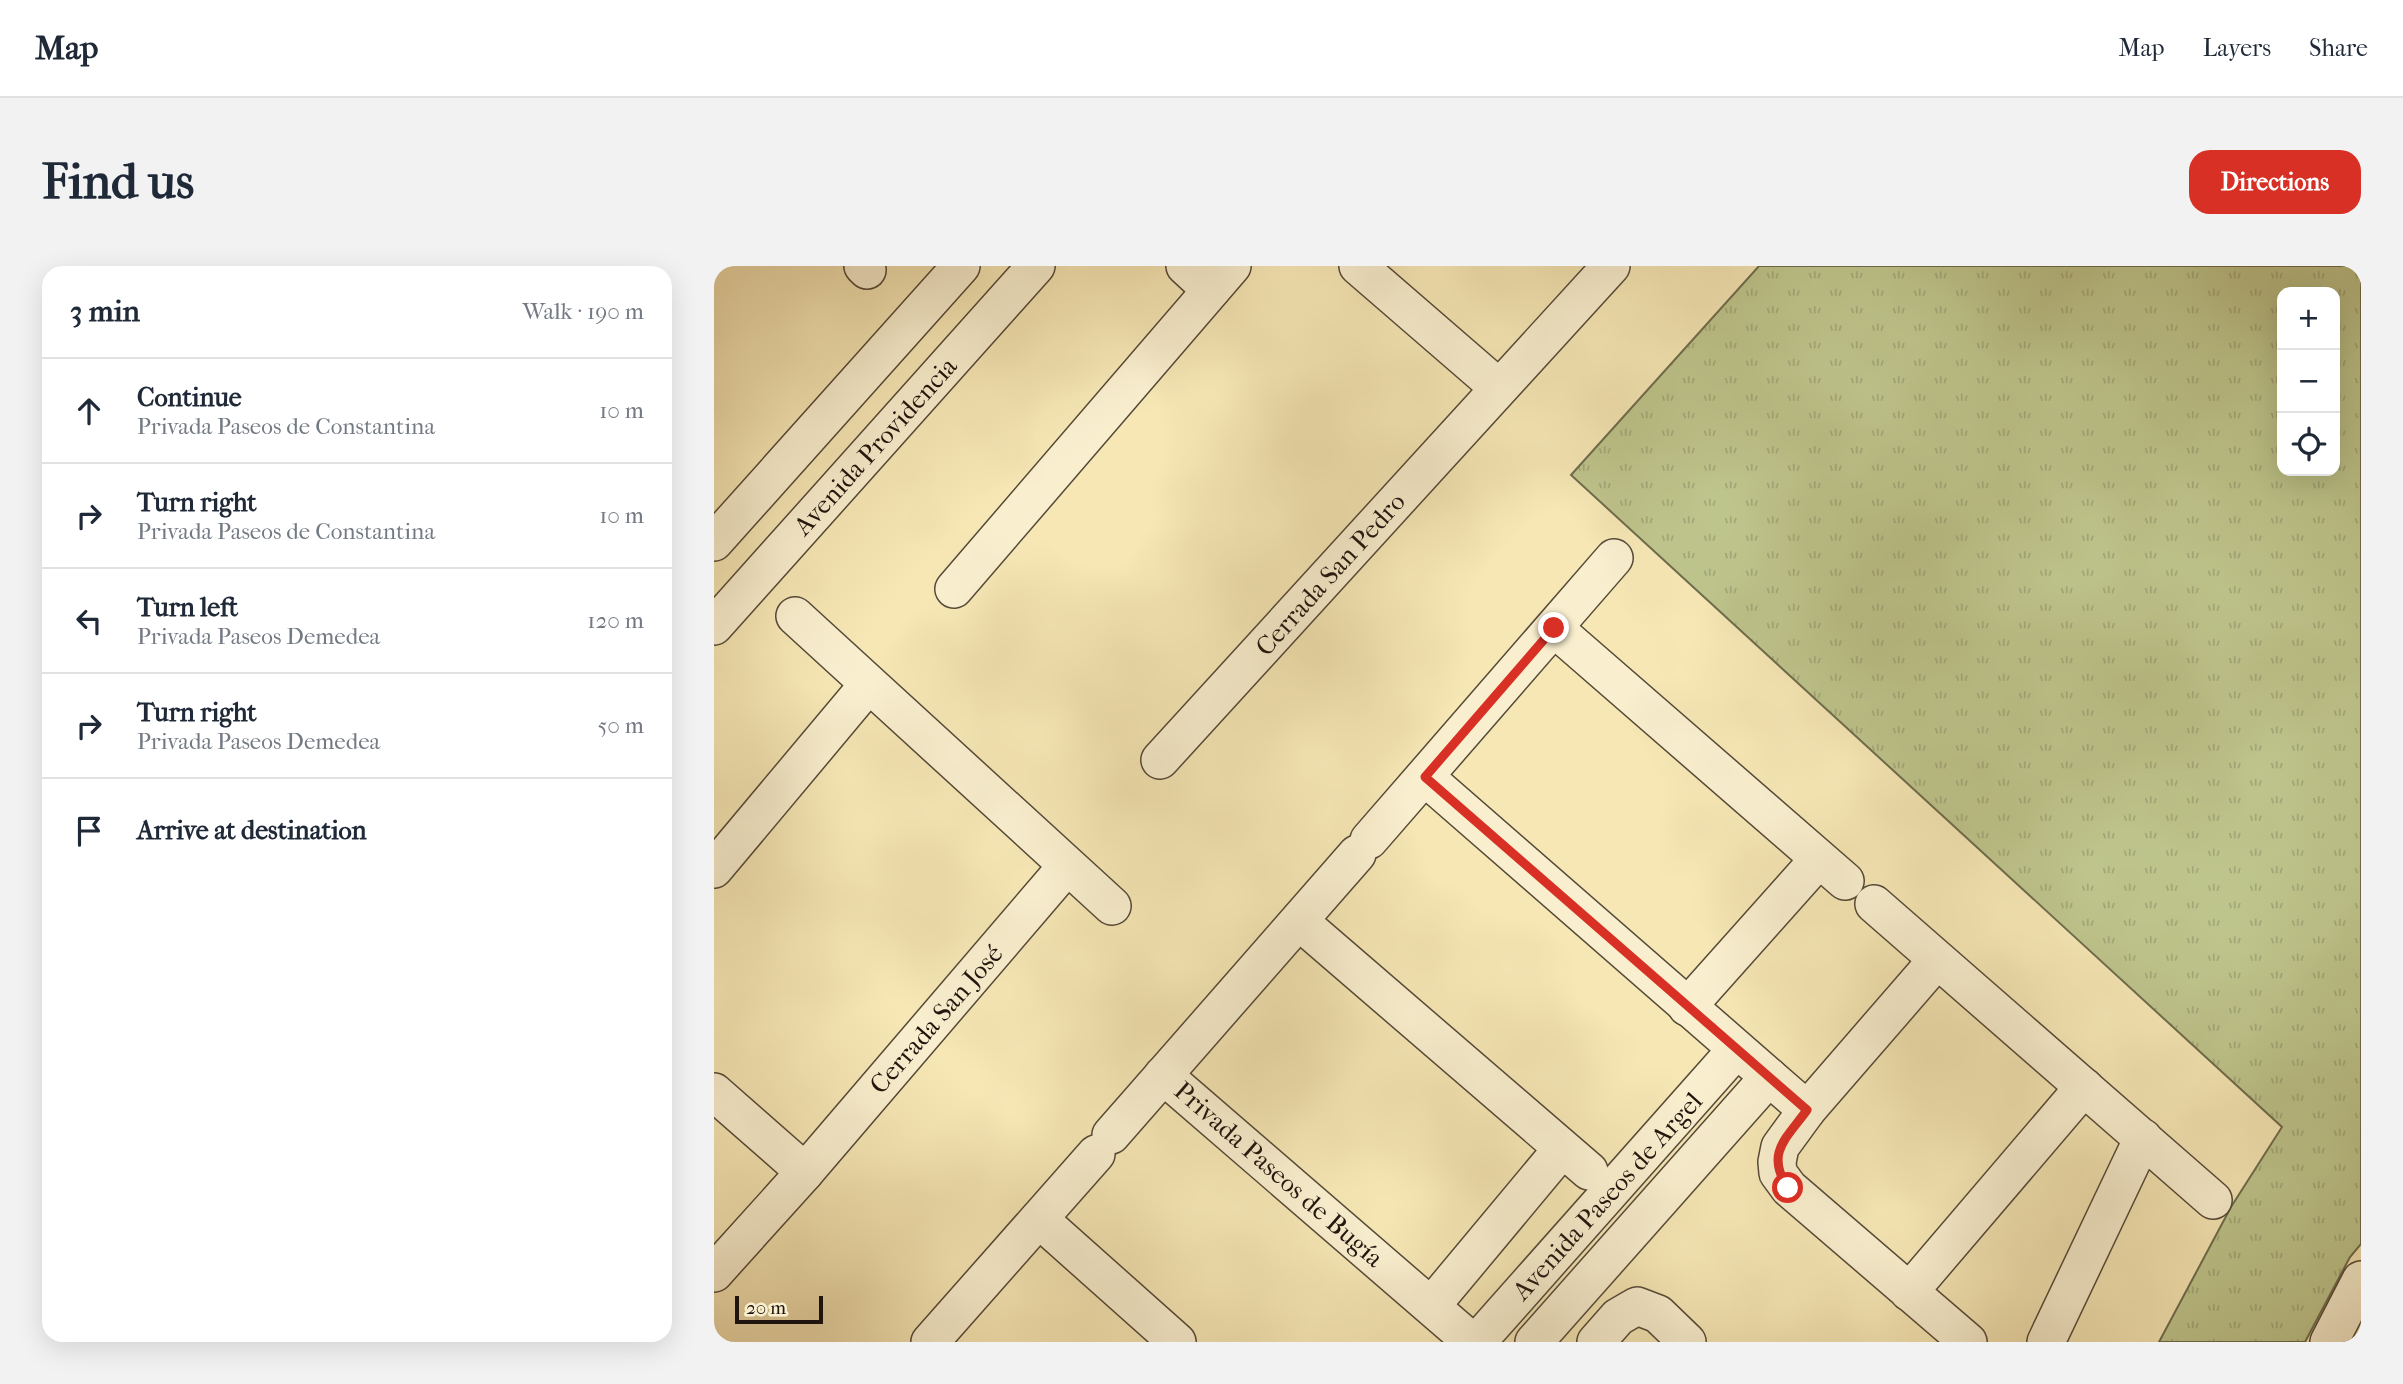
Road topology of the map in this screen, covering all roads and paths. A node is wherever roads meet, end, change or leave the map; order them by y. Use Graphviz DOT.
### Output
graph roads {
  1 [pos="961,266"];
  2 [pos="1036,266"];
  3 [pos="1358,266"];
  4 [pos="1611,266"];
  5 [pos="1210,274"];
  6 [pos="1499,388"];
  7 [pos="714,542"];
  8 [pos="1614,558"];
  9 [pos="954,589"];
  10 [pos="795,617"];
  11 [pos="714,626"];
  12 [pos="1554,628"];
  13 [pos="867,685"];
  14 [pos="1160,760"];
  15 [pos="1425,777"];
  16 [pos="1067,866"];
  17 [pos="714,869"];
  18 [pos="1874,904"];
  19 [pos="1112,906"];
  20 [pos="1300,920"];
  21 [pos="1937,960"];
  22 [pos="1687,1007"];
  23 [pos="1736,1050"];
  24 [pos="1163,1075"];
  25 [pos="1769,1077"];
  26 [pos="2084,1087"];
  27 [pos="714,1092"];
  28 [pos="1807,1110"];
  29 [pos="2143,1138"];
  30 [pos="805,1172"];
  31 [pos="2213,1200"];
  32 [pos="1039,1219"];
  33 [pos="714,1273"];
  34 [pos="2361,1280"];
  35 [pos="1909,1292"];
  36 [pos="1432,1305"];
  37 [pos="930,1342"];
  38 [pos="1177,1342"];
  39 [pos="1475,1342"];
  40 [pos="1534,1342"];
  41 [pos="1596,1342"];
  42 [pos="1688,1342"];
  43 [pos="1968,1342"];
  44 [pos="2046,1342"];
  45 [pos="2329,1342"];
  1 -- 7 [label="street"];
  2 -- 11 [label="street, Avenida Providencia"];
  3 -- 6 [label="street"];
  4 -- 6 [label="street, Cerrada San Pedro"];
  5 -- 9 [label="street"];
  6 -- 14 [label="street, Cerrada San Pedro"];
  8 -- 12 [label="street, Privada Paseos de Bugía"];
  10 -- 13 [label="street"];
  12 -- 15 [label="street, Privada Paseos de Bugía"];
  12 -- 22 [label="street"];
  13 -- 16 [label="street"];
  13 -- 17 [label="street"];
  15 -- 20 [label="street, Privada Paseos de Bugía"];
  15 -- 22 [label="street"];
  16 -- 19 [label="street"];
  16 -- 30 [label="street, Cerrada San José"];
  18 -- 21 [label="street"];
  20 -- 24 [label="street, Privada Paseos de Bugía"];
  20 -- 36 [label="street"];
  21 -- 26 [label="street"];
  21 -- 28 [label="street"];
  22 -- 23 [label="street"];
  23 -- 25 [label="street"];
  23 -- 39 [label="street, Avenida Paseos de Argel"];
  24 -- 32 [label="street"];
  24 -- 36 [label="street, Privada Paseos de Bugía"];
  25 -- 28 [label="street"];
  25 -- 40 [label="street, Avenida Paseos de Argel"];
  26 -- 29 [label="street"];
  26 -- 35 [label="street"];
  27 -- 30 [label="street"];
  28 -- 35 [label="street"];
  29 -- 31 [label="street"];
  29 -- 44 [label="street"];
  30 -- 33 [label="street, Cerrada San José"];
  32 -- 37 [label="street"];
  32 -- 38 [label="street"];
  34 -- 45 [label="street"];
  35 -- 43 [label="street"];
  36 -- 39 [label="street, Privada Paseos de Bugía"];
  41 -- 42 [label="street"];
}
